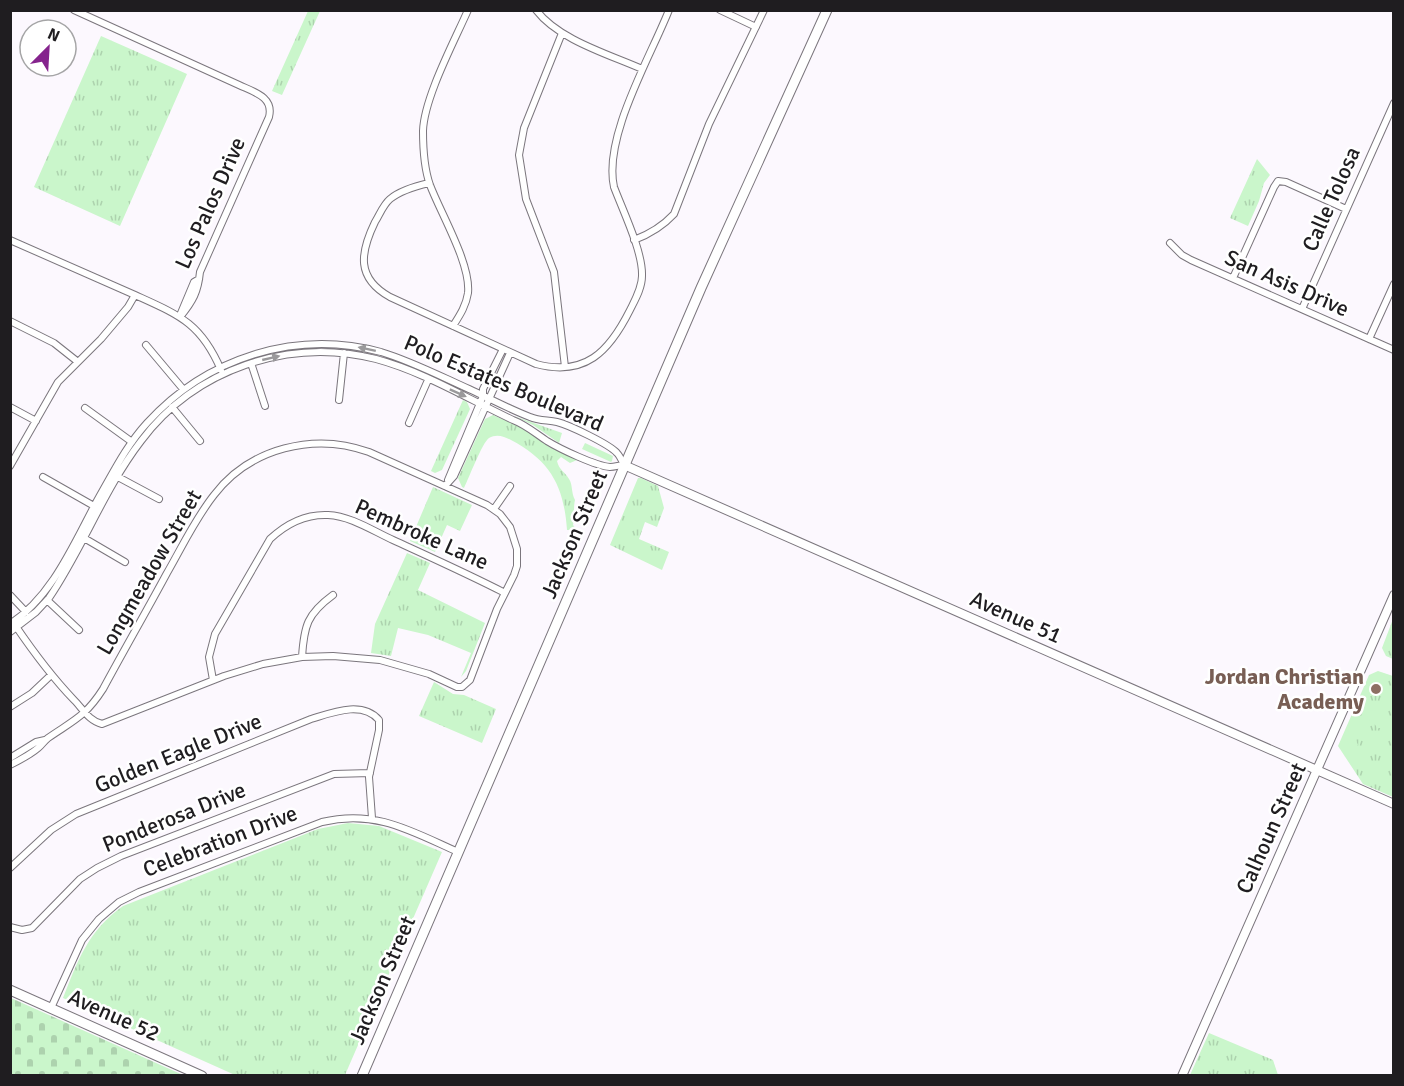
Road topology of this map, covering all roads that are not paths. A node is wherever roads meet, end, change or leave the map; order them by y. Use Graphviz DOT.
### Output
graph roads {
  1 [pos="74,10"];
  2 [pos="468,10"];
  3 [pos="536,10"];
  4 [pos="669,10"];
  5 [pos="720,10"];
  6 [pos="764,10"];
  7 [pos="827,10"];
  8 [pos="756,27"];
  9 [pos="562,33"];
  10 [pos="642,69"];
  11 [pos="1394,103"];
  12 [pos="429,183"];
  13 [pos="1346,209"];
  14 [pos="10,240"];
  15 [pos="634,240"];
  16 [pos="1170,243"];
  17 [pos="1233,278"];
  18 [pos="1394,284"];
  19 [pos="135,295"];
  20 [pos="1302,309"];
  21 [pos="180,317"];
  22 [pos="10,321"];
  23 [pos="453,326"];
  24 [pos="1369,339"];
  25 [pos="146,345"];
  26 [pos="503,349"];
  27 [pos="1394,350"];
  28 [pos="344,353"];
  29 [pos="510,353"];
  30 [pos="78,362"];
  31 [pos="251,363"];
  32 [pos="565,367"];
  33 [pos="221,371"];
  34 [pos="429,380"];
  35 [pos="183,389"];
  36 [pos="486,397"];
  37 [pos="339,400"];
  38 [pos="483,405"];
  39 [pos="10,406"];
  40 [pos="265,406"];
  41 [pos="172,407"];
  42 [pos="85,408"];
  43 [pos="36,421"];
  44 [pos="409,423"];
  45 [pos="200,441"];
  46 [pos="132,442"];
  47 [pos="624,465"];
  48 [pos="10,466"];
  49 [pos="43,477"];
  50 [pos="118,477"];
  51 [pos="445,486"];
  52 [pos="510,486"];
  53 [pos="159,500"];
  54 [pos="94,506"];
  55 [pos="494,509"];
  56 [pos="84,538"];
  57 [pos="125,562"];
  58 [pos="505,593"];
  59 [pos="10,595"];
  60 [pos="333,595"];
  61 [pos="1394,595"];
  62 [pos="47,600"];
  63 [pos="26,612"];
  64 [pos="14,625"];
  65 [pos="79,630"];
  66 [pos="10,632"];
  67 [pos="302,657"];
  68 [pos="50,676"];
  69 [pos="213,680"];
  70 [pos="10,707"];
  71 [pos="85,713"];
  72 [pos="46,740"];
  73 [pos="10,758"];
  74 [pos="10,765"];
  75 [pos="1317,770"];
  76 [pos="370,773"];
  77 [pos="1394,804"];
  78 [pos="372,818"];
  79 [pos="458,852"];
  80 [pos="10,868"];
  81 [pos="10,927"];
  82 [pos="10,990"];
  83 [pos="51,1008"];
  84 [pos="202,1076"];
  85 [pos="362,1076"];
  86 [pos="1182,1076"];
  1 -- 21 [label="street, Los Palos Drive"];
  2 -- 12 [label="street"];
  3 -- 9 [label="street"];
  4 -- 10 [label="street"];
  5 -- 8 [label="street"];
  6 -- 8 [label="street"];
  7 -- 47 [label="main road, Jackson Street"];
  8 -- 15 [label="street"];
  9 -- 10 [label="street"];
  9 -- 32 [label="street"];
  10 -- 15 [label="street"];
  11 -- 13 [label="street, Calle Tolosa"];
  12 -- 23 [label="street"];
  12 -- 23 [label="street"];
  13 -- 17 [label="street"];
  13 -- 20 [label="street, Calle Tolosa"];
  14 -- 19 [label="street"];
  15 -- 32 [label="street"];
  16 -- 17 [label="street, San Asis Drive"];
  17 -- 20 [label="street, San Asis Drive"];
  18 -- 24 [label="street"];
  19 -- 21 [label="street"];
  19 -- 30 [label="street"];
  20 -- 24 [label="street, San Asis Drive"];
  21 -- 33 [label="street"];
  22 -- 30 [label="street"];
  23 -- 26 [label="street"];
  24 -- 27 [label="street, San Asis Drive"];
  25 -- 35 [label="street"];
  26 -- 29 [label="street"];
  26 -- 36 [label="street"];
  31 -- 28 [label="street, Polo Estates Boulevard, one-way"];
  28 -- 34 [label="street, Polo Estates Boulevard"];
  28 -- 37 [label="street"];
  29 -- 32 [label="street"];
  29 -- 36 [label="street"];
  30 -- 43 [label="street"];
  31 -- 33 [label="street, Polo Estates Boulevard"];
  31 -- 40 [label="street"];
  33 -- 35 [label="street, Polo Estates Boulevard"];
  36 -- 33 [label="street, Polo Estates Boulevard, one-way"];
  33 -- 41 [label="street, Polo Estates Boulevard"];
  34 -- 38 [label="street, Polo Estates Boulevard, one-way"];
  34 -- 44 [label="street"];
  35 -- 46 [label="street, Polo Estates Boulevard"];
  36 -- 38 [label="street"];
  36 -- 47 [label="street, Polo Estates Boulevard"];
  38 -- 47 [label="street, Polo Estates Boulevard"];
  38 -- 51 [label="street"];
  39 -- 43 [label="street"];
  41 -- 45 [label="street"];
  41 -- 50 [label="street, Polo Estates Boulevard"];
  42 -- 46 [label="street"];
  43 -- 48 [label="street"];
  46 -- 54 [label="street, Polo Estates Boulevard"];
  47 -- 75 [label="street, Avenue 51"];
  47 -- 79 [label="main road, Jackson Street"];
  49 -- 54 [label="street"];
  50 -- 53 [label="street"];
  50 -- 56 [label="street, Polo Estates Boulevard"];
  51 -- 55 [label="street, Longmeadow Street"];
  51 -- 71 [label="street, Longmeadow Street"];
  52 -- 55 [label="street"];
  54 -- 63 [label="street, Polo Estates Boulevard"];
  55 -- 58 [label="street"];
  56 -- 57 [label="street"];
  56 -- 62 [label="street, Polo Estates Boulevard"];
  58 -- 67 [label="street"];
  58 -- 69 [label="street, Pembroke Lane"];
  59 -- 63 [label="street"];
  60 -- 67 [label="street"];
  61 -- 75 [label="street, Calhoun Street"];
  62 -- 64 [label="street, Polo Estates Boulevard"];
  62 -- 65 [label="street"];
  63 -- 64 [label="street, Polo Estates Boulevard"];
  64 -- 66 [label="street, Polo Estates Boulevard"];
  64 -- 68 [label="street"];
  67 -- 69 [label="street"];
  68 -- 70 [label="street"];
  68 -- 71 [label="street"];
  69 -- 71 [label="street"];
  71 -- 72 [label="street, Longmeadow Street"];
  72 -- 73 [label="street"];
  72 -- 74 [label="street"];
  75 -- 77 [label="street, Avenue 51"];
  75 -- 86 [label="street, Calhoun Street"];
  76 -- 78 [label="street"];
  76 -- 80 [label="street, Golden Eagle Drive"];
  76 -- 81 [label="street, Ponderosa Drive"];
  78 -- 79 [label="street, Celebration Drive"];
  78 -- 83 [label="street, Celebration Drive"];
  79 -- 85 [label="main road, Jackson Street"];
  82 -- 83 [label="main road, Avenue 52"];
  83 -- 84 [label="main road, Avenue 52"];
}
